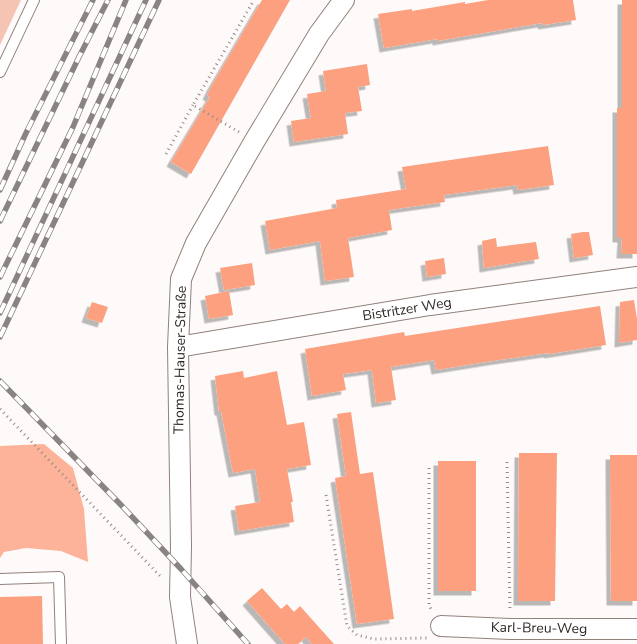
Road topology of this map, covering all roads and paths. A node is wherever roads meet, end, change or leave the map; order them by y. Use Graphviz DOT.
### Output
graph roads {
  1 [pos="34,0"];
  2 [pos="254,0"];
  3 [pos="344,0"];
  4 [pos="0,72"];
  5 [pos="193,105"];
  6 [pos="254,142"];
  7 [pos="166,154"];
  8 [pos="637,277"];
  9 [pos="178,347"];
  10 [pos="0,409"];
  11 [pos="507,462"];
  12 [pos="429,468"];
  13 [pos="326,495"];
  14 [pos="0,579"];
  15 [pos="180,597"];
  16 [pos="440,626"];
  17 [pos="511,628"];
  18 [pos="637,628"];
  19 [pos="61,644"];
  20 [pos="188,644"];
  1 -- 4 [label="lane"];
  2 -- 5 [label="path"];
  3 -- 6 [label="street, Thomas-Hauser-Straße"];
  5 -- 6 [label="path"];
  5 -- 7 [label="path"];
  6 -- 9 [label="street, Thomas-Hauser-Straße"];
  8 -- 9 [label="street, Bistritzer Weg"];
  9 -- 15 [label="street, Thomas-Hauser-Straße"];
  10 -- 15 [label="path"];
  11 -- 17 [label="path"];
  12 -- 16 [label="path"];
  13 -- 16 [label="path"];
  14 -- 19 [label="lane"];
  15 -- 20 [label="street, Thomas-Hauser-Straße"];
  16 -- 17 [label="street, Karl-Breu-Weg"];
  17 -- 18 [label="street, Karl-Breu-Weg"];
}
